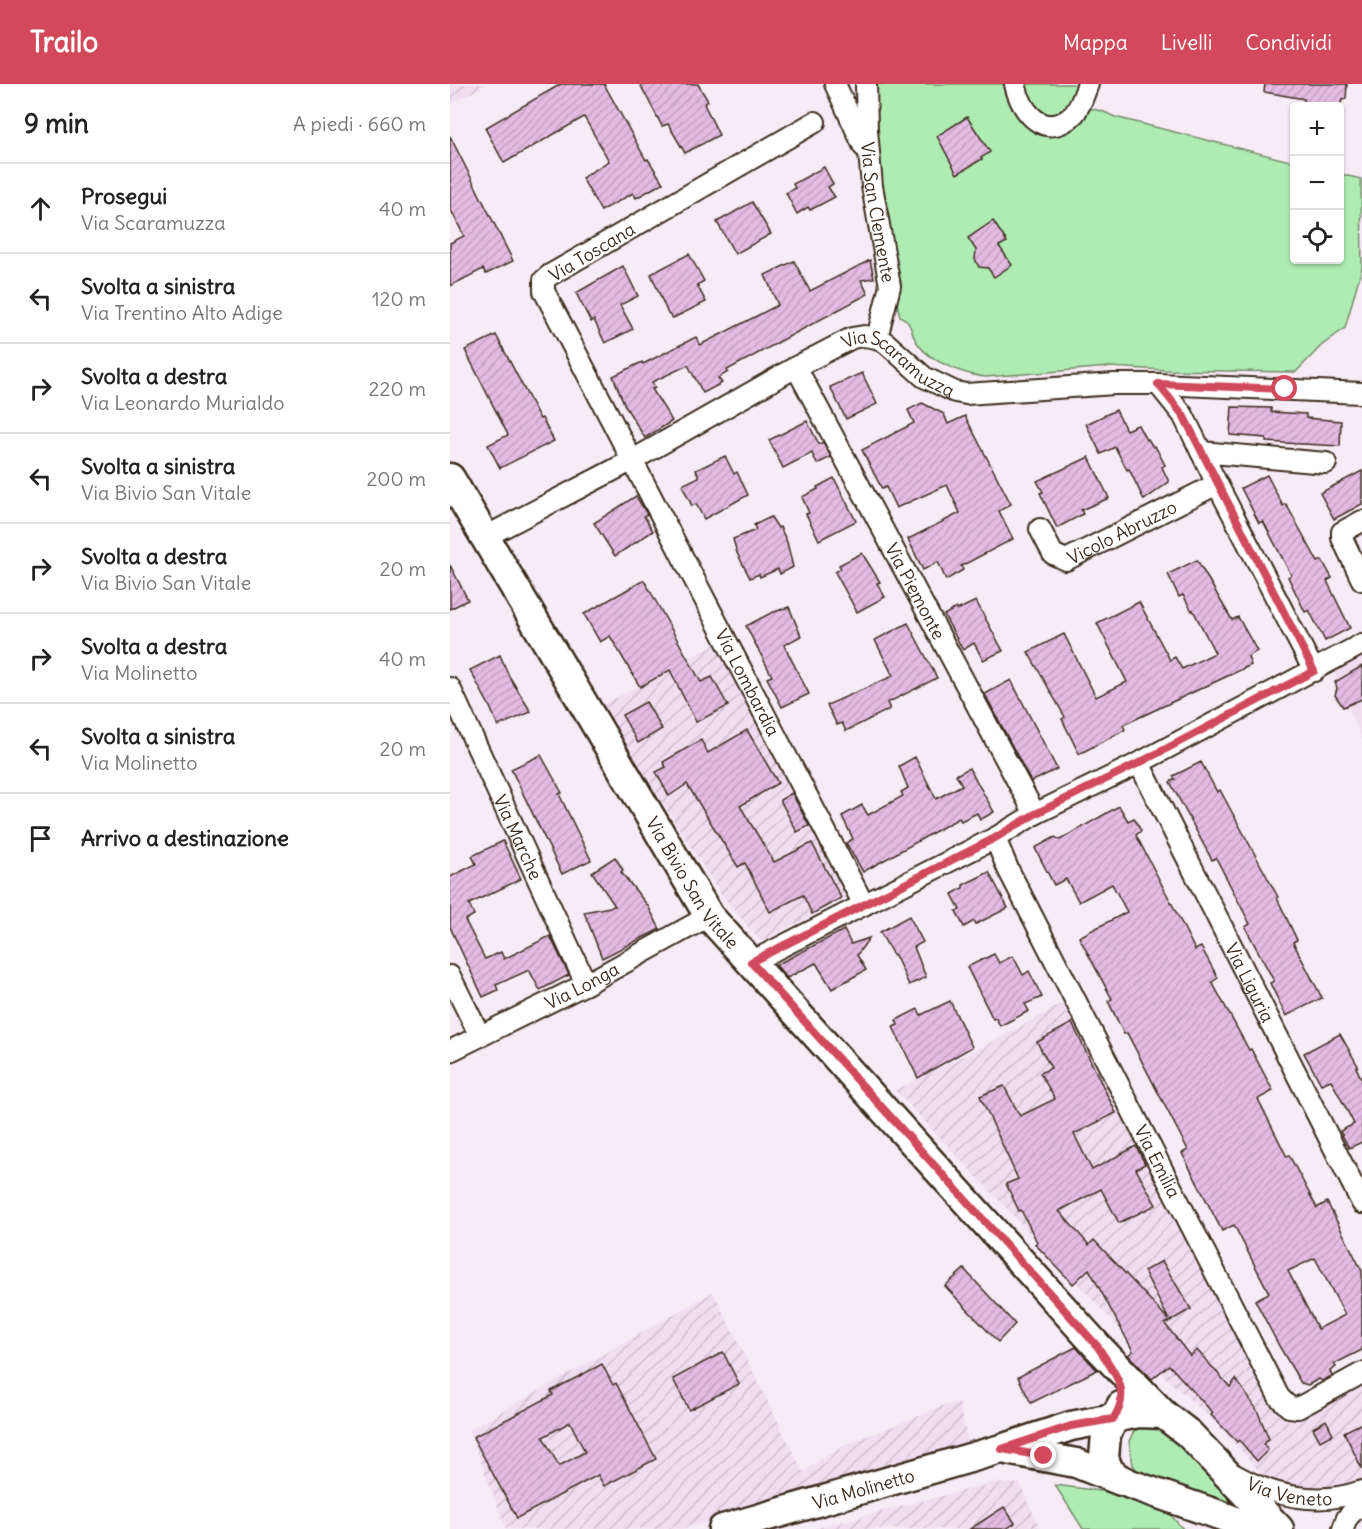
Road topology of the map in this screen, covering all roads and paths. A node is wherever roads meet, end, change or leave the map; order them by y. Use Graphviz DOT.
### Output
graph roads {
  1 [pos="835,84"];
  2 [pos="866,84"];
  3 [pos="1016,84"];
  4 [pos="1088,84"];
  5 [pos="815,122"];
  6 [pos="869,158"];
  7 [pos="877,338"];
  8 [pos="796,366"];
  9 [pos="1158,384"];
  10 [pos="1362,393"];
  11 [pos="1201,452"];
  12 [pos="631,461"];
  13 [pos="1326,463"];
  14 [pos="450,478"];
  15 [pos="1217,484"];
  16 [pos="1362,521"];
  17 [pos="1040,529"];
  18 [pos="485,537"];
  19 [pos="1362,580"];
  20 [pos="1362,644"];
  21 [pos="1314,671"];
  22 [pos="450,688"];
  23 [pos="1139,763"];
  24 [pos="1035,814"];
  25 [pos="995,838"];
  26 [pos="864,905"];
  27 [pos="709,915"];
  28 [pos="751,962"];
  29 [pos="450,976"];
  30 [pos="586,984"];
  31 [pos="480,1036"];
  32 [pos="450,1051"];
  33 [pos="1362,1203"];
  34 [pos="1098,1347"];
  35 [pos="1362,1373"];
  36 [pos="1163,1414"];
  37 [pos="1113,1419"];
  38 [pos="1002,1449"];
  39 [pos="1222,1469"];
  40 [pos="1130,1484"];
  41 [pos="1362,1491"];
  42 [pos="1362,1502"];
  43 [pos="723,1529"];
  44 [pos="1254,1529"];
  45 [pos="1279,1529"];
  46 [pos="1342,1529"];
  1 -- 6 [label="street"];
  2 -- 6 [label="street, Via San Clemente"];
  3 -- 4 [label="street"];
  5 -- 12 [label="street, Via Toscana"];
  6 -- 7 [label="street, Via San Clemente"];
  7 -- 8 [label="street, Via Scaramuzza"];
  7 -- 9 [label="street, Via Scaramuzza"];
  8 -- 12 [label="street, Via Scaramuzza"];
  8 -- 24 [label="street, Via Piemonte"];
  9 -- 10 [label="street, Via Scaramuzza"];
  9 -- 11 [label="street"];
  11 -- 13 [label="street"];
  11 -- 15 [label="street"];
  12 -- 18 [label="street, Via Scaramuzza"];
  12 -- 26 [label="street, Via Lombardia"];
  14 -- 18 [label="main road, Via Bivio San Vitale"];
  15 -- 17 [label="street, Vicolo Abruzzo"];
  15 -- 21 [label="street"];
  16 -- 19 [label="street"];
  18 -- 27 [label="main road, Via Bivio San Vitale"];
  20 -- 21 [label="street"];
  21 -- 23 [label="street"];
  22 -- 30 [label="street, Via Marche"];
  23 -- 24 [label="street"];
  23 -- 33 [label="street, Via Liguria"];
  24 -- 25 [label="street"];
  25 -- 26 [label="street"];
  25 -- 35 [label="street, Via Emilia"];
  26 -- 28 [label="street"];
  27 -- 28 [label="main road, Via Bivio San Vitale"];
  27 -- 30 [label="street, Via Longa"];
  28 -- 34 [label="main road, Via Bivio San Vitale"];
  29 -- 31 [label="street"];
  30 -- 31 [label="street, Via Longa"];
  31 -- 32 [label="street, Via Longa"];
  34 -- 36 [label="main road, Via Bivio San Vitale"];
  34 -- 37 [label="main road, Via Bivio San Vitale"];
  36 -- 37 [label="main road"];
  36 -- 39 [label="main road, Via Bivio San Vitale"];
  37 -- 38 [label="main road, Via Molinetto"];
  37 -- 40 [label="main road, Via Bivio San Vitale"];
  38 -- 40 [label="main road, Via Molinetto"];
  38 -- 43 [label="main road, Via Molinetto"];
  39 -- 41 [label="street, Via Veneto"];
  39 -- 45 [label="main road, Via Bivio San Vitale"];
  40 -- 44 [label="main road, Via Bivio San Vitale"];
  42 -- 46 [label="street, Via Veneto"];
}
